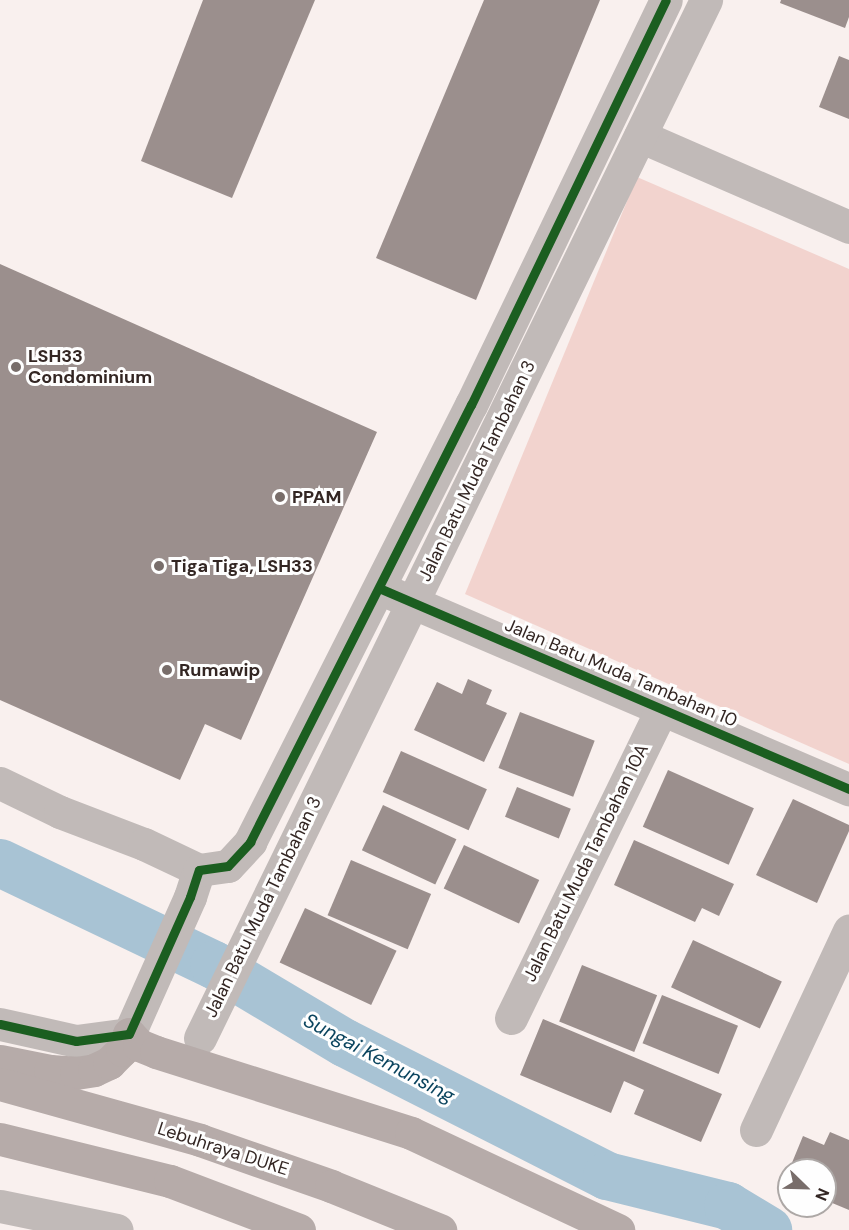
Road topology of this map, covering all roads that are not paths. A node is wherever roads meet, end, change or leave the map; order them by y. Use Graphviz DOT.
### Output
graph roads {
  1 [pos="666,0"];
  2 [pos="706,0"];
  3 [pos="640,136"];
  4 [pos="849,226"];
  5 [pos="379,588"];
  6 [pos="412,602"];
  7 [pos="662,709"];
  8 [pos="0,783"];
  9 [pos="849,789"];
  10 [pos="195,884"];
  11 [pos="849,931"];
  12 [pos="511,1018"];
  13 [pos="0,1024"];
  14 [pos="129,1034"];
  15 [pos="200,1038"];
  16 [pos="0,1061"];
  17 [pos="0,1084"];
  18 [pos="756,1130"];
  19 [pos="0,1138"];
  20 [pos="0,1206"];
  21 [pos="0,1212"];
  22 [pos="28,1230"];
  23 [pos="117,1230"];
  24 [pos="300,1230"];
  25 [pos="440,1230"];
  26 [pos="618,1230"];
  1 -- 5 [label="street"];
  2 -- 3 [label="street, Jalan Batu Muda Tambahan 3"];
  3 -- 4 [label="street"];
  3 -- 6 [label="street, Jalan Batu Muda Tambahan 3"];
  5 -- 6 [label="street, Jalan Batu Muda Tambahan 10"];
  5 -- 10 [label="street"];
  6 -- 7 [label="street, Jalan Batu Muda Tambahan 10"];
  6 -- 15 [label="street, Jalan Batu Muda Tambahan 3"];
  7 -- 9 [label="street, Jalan Batu Muda Tambahan 10"];
  7 -- 12 [label="street, Jalan Batu Muda Tambahan 10A"];
  8 -- 10 [label="street"];
  10 -- 14 [label="street"];
  11 -- 18 [label="street"];
  13 -- 14 [label="street"];
  14 -- 16 [label="highway"];
  14 -- 26 [label="highway"];
  17 -- 25 [label="highway, Lebuhraya DUKE"];
  19 -- 24 [label="highway"];
  20 -- 23 [label="street"];
  21 -- 22 [label="street"];
}
